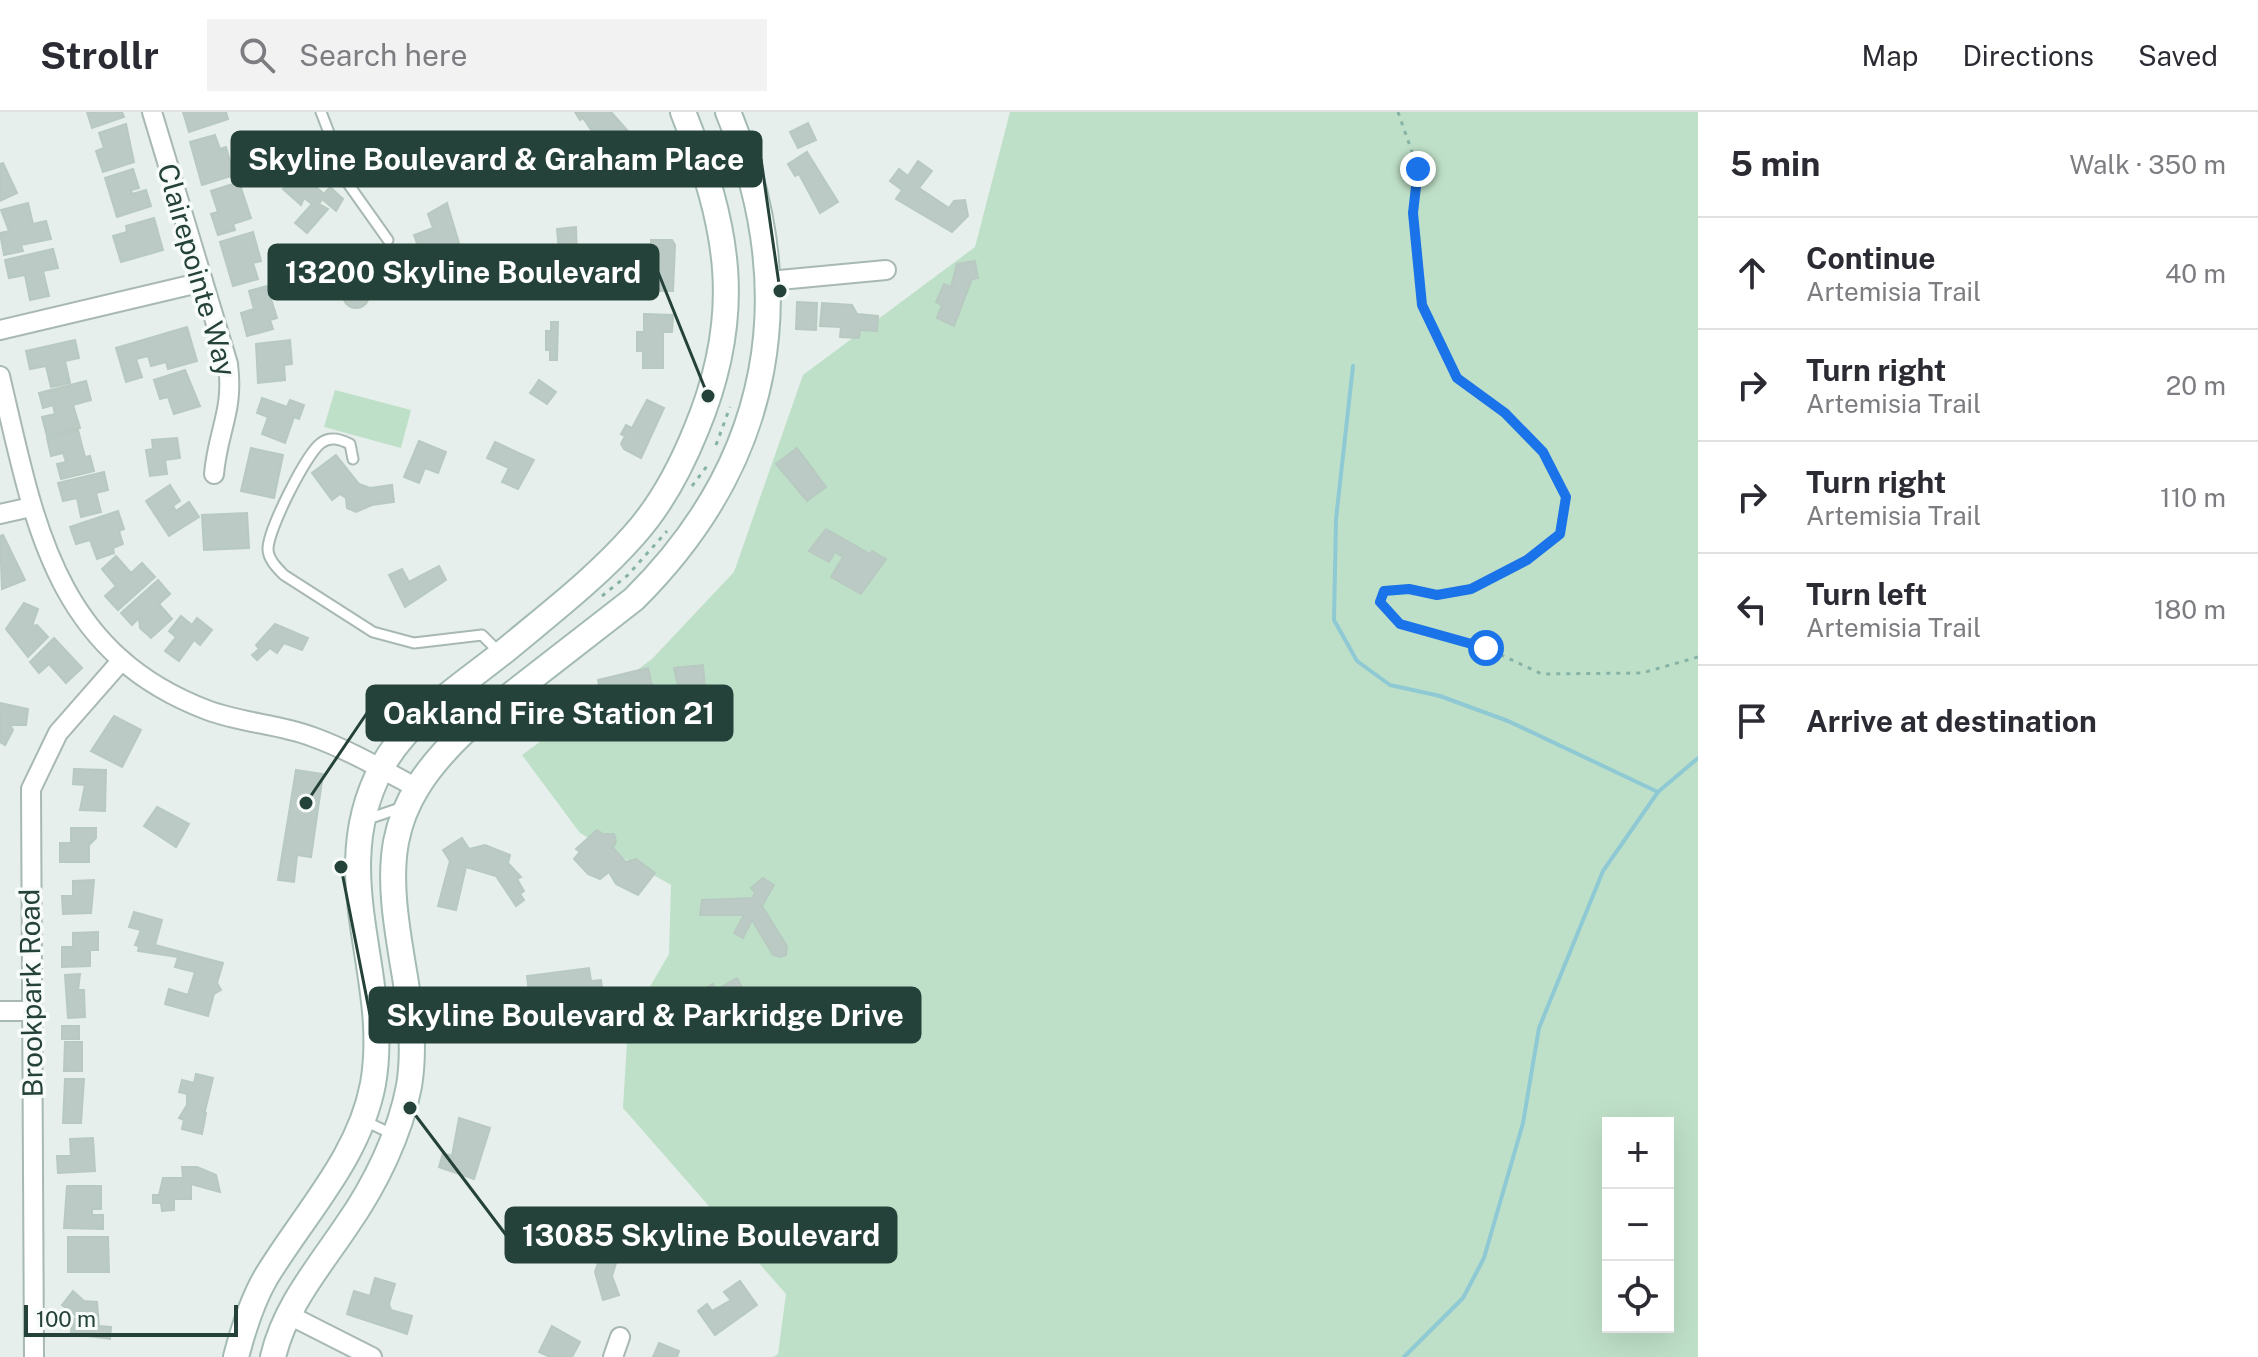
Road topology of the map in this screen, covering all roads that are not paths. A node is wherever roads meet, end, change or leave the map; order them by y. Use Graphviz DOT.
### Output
graph roads {
  1 [pos="152,112"];
  2 [pos="321,112"];
  3 [pos="683,112"];
  4 [pos="728,112"];
  5 [pos="388,240"];
  6 [pos="886,270"];
  7 [pos="769,281"];
  8 [pos="203,282"];
  9 [pos="0,330"];
  10 [pos="0,376"];
  11 [pos="353,459"];
  12 [pos="214,474"];
  13 [pos="31,507"];
  14 [pos="0,514"];
  15 [pos="501,654"];
  16 [pos="122,660"];
  17 [pos="381,769"];
  18 [pos="412,796"];
  19 [pos="361,821"];
  20 [pos="0,1011"];
  21 [pos="32,1011"];
  22 [pos="363,1120"];
  23 [pos="394,1135"];
  24 [pos="289,1315"];
  25 [pos="620,1337"];
  26 [pos="35,1357"];
  27 [pos="236,1357"];
  28 [pos="273,1357"];
  29 [pos="372,1357"];
  30 [pos="613,1357"];
  1 -- 8 [label="street, Clairepointe Way"];
  2 -- 5 [label="lane"];
  3 -- 15 [label="main road"];
  4 -- 7 [label="main road"];
  6 -- 7 [label="street"];
  7 -- 18 [label="main road"];
  8 -- 9 [label="street"];
  8 -- 12 [label="street, Clairepointe Way"];
  10 -- 13 [label="street"];
  11 -- 15 [label="lane"];
  13 -- 14 [label="street"];
  13 -- 16 [label="street"];
  15 -- 17 [label="main road"];
  16 -- 17 [label="street"];
  16 -- 21 [label="street, Brookpark Road"];
  17 -- 18 [label="street"];
  17 -- 19 [label="main road"];
  18 -- 19 [label="lane"];
  18 -- 23 [label="main road"];
  19 -- 22 [label="main road"];
  20 -- 21 [label="street"];
  21 -- 26 [label="street, Brookpark Road"];
  22 -- 23 [label="lane"];
  22 -- 27 [label="main road"];
  23 -- 24 [label="main road"];
  24 -- 28 [label="main road"];
  24 -- 29 [label="street"];
  25 -- 30 [label="street"];
}
